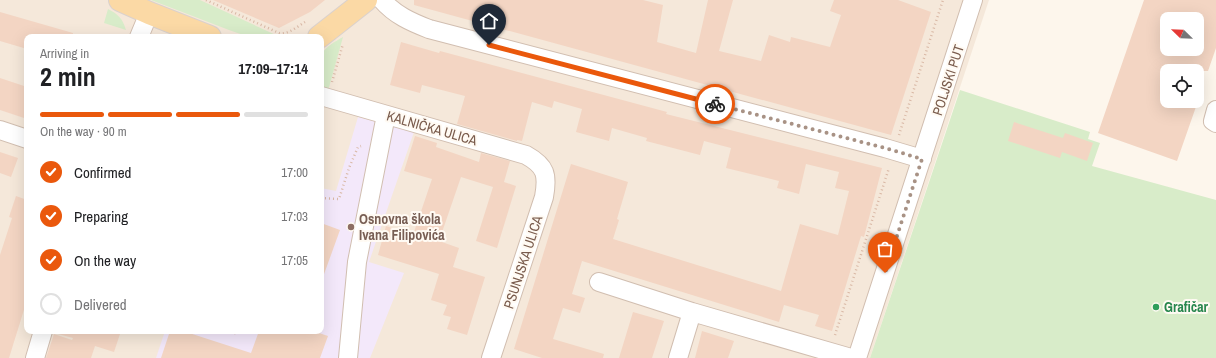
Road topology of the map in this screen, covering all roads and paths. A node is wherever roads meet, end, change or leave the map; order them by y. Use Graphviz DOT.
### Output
graph roads {
  1 [pos="120,0"];
  2 [pos="206,0"];
  3 [pos="366,0"];
  4 [pos="382,0"];
  5 [pos="943,0"];
  6 [pos="973,0"];
  7 [pos="149,13"];
  8 [pos="317,32"];
  9 [pos="139,34"];
  10 [pos="202,34"];
  11 [pos="343,42"];
  12 [pos="324,93"];
  13 [pos="324,96"];
  14 [pos="1216,110"];
  15 [pos="386,115"];
  16 [pos="1216,123"];
  17 [pos="0,130"];
  18 [pos="383,134"];
  19 [pos="24,138"];
  20 [pos="894,151"];
  21 [pos="922,159"];
  22 [pos="541,165"];
  23 [pos="324,198"];
  24 [pos="599,282"];
  25 [pos="692,312"];
  26 [pos="42,334"];
  27 [pos="830,352"];
  28 [pos="35,358"];
  29 [pos="348,358"];
  30 [pos="491,358"];
  31 [pos="678,358"];
  32 [pos="851,358"];
  33 [pos="857,358"];
  1 -- 7 [label="main road"];
  2 -- 8 [label="path"];
  3 -- 8 [label="main road"];
  4 -- 20 [label="street"];
  5 -- 20 [label="path"];
  6 -- 21 [label="street, POLJSKI PUT"];
  7 -- 9 [label="street"];
  7 -- 10 [label="main road"];
  11 -- 12 [label="path"];
  13 -- 15 [label="street, KALNIČKA ULICA"];
  14 -- 16 [label="street"];
  15 -- 18 [label="street"];
  15 -- 22 [label="street, KALNIČKA ULICA"];
  17 -- 19 [label="street"];
  18 -- 23 [label="path"];
  18 -- 29 [label="street"];
  20 -- 21 [label="street"];
  20 -- 27 [label="path"];
  21 -- 33 [label="street, POLJSKI PUT"];
  22 -- 30 [label="street, PSUNJSKA ULICA"];
  24 -- 25 [label="street"];
  25 -- 27 [label="street"];
  25 -- 31 [label="street"];
  26 -- 28 [label="street"];
  27 -- 32 [label="street"];
}
